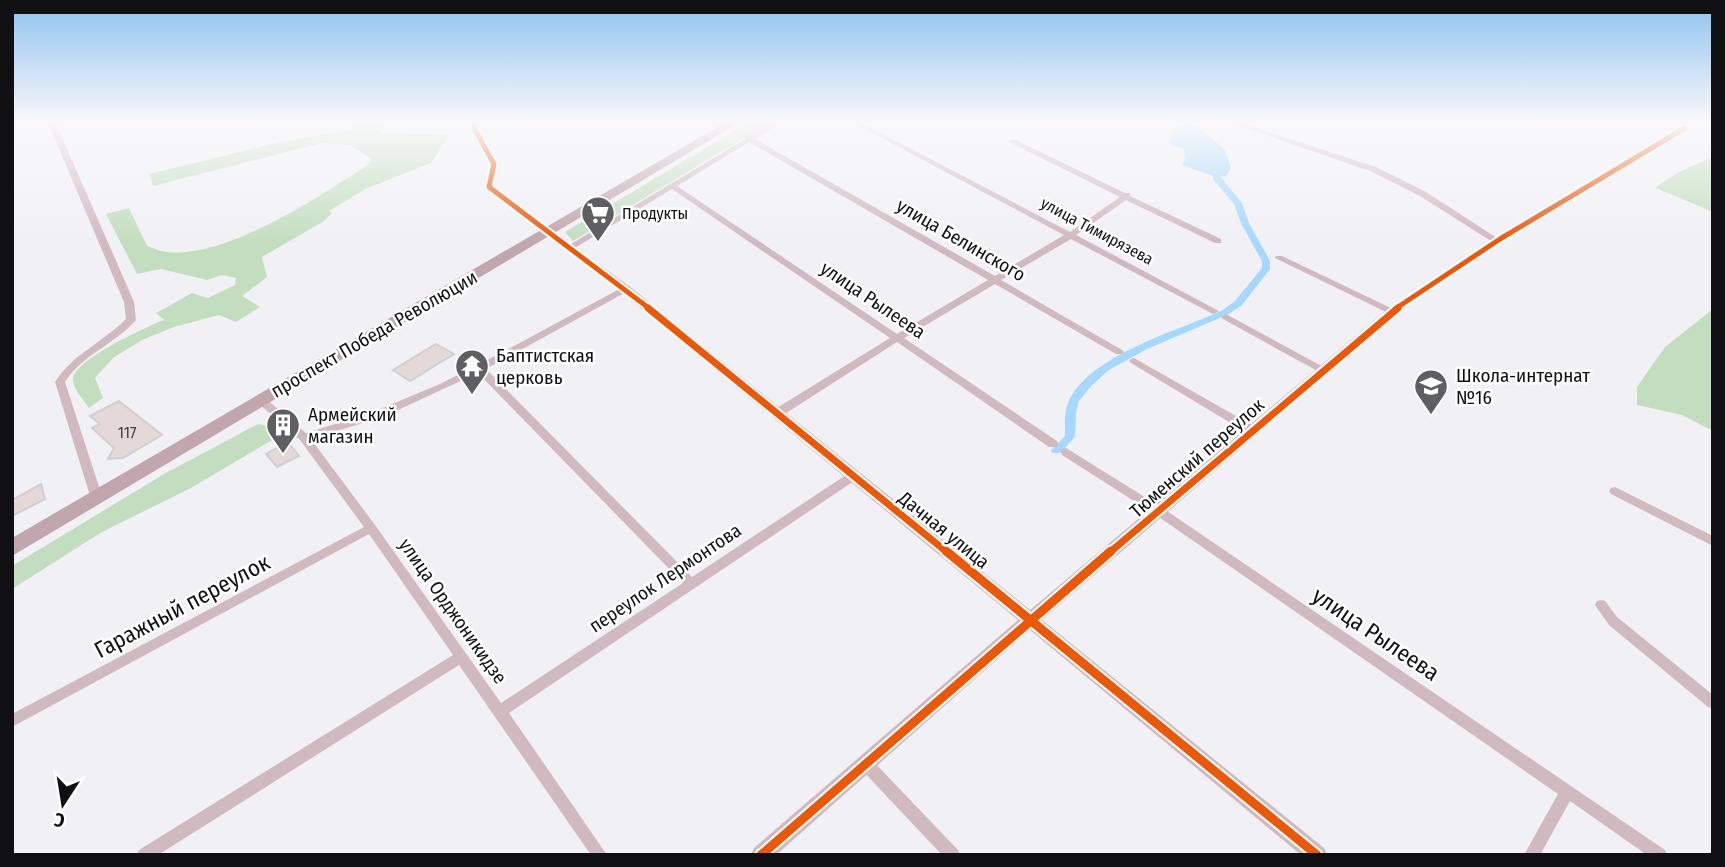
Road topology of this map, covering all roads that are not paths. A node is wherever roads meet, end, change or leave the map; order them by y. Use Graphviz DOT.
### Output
graph roads {
  1 [pos="72,161"];
  2 [pos="493,161"];
  3 [pos="668,161"];
  4 [pos="711,161"];
  5 [pos="789,161"];
  6 [pos="932,161"];
  7 [pos="1055,161"];
  8 [pos="1350,161"];
  9 [pos="1632,161"];
  10 [pos="673,186"];
  11 [pos="1127,195"];
  12 [pos="549,232"];
  13 [pos="1071,234"];
  14 [pos="1495,240"];
  15 [pos="1218,241"];
  16 [pos="570,247"];
  17 [pos="1279,258"];
  18 [pos="994,279"];
  19 [pos="625,289"];
  20 [pos="1214,311"];
  21 [pos="1392,312"];
  22 [pos="1226,317"];
  23 [pos="895,339"];
  24 [pos="1119,352"];
  25 [pos="1133,361"];
  26 [pos="479,368"];
  27 [pos="1324,371"];
  28 [pos="261,400"];
  29 [pos="776,414"];
  30 [pos="1253,431"];
  31 [pos="304,437"];
  32 [pos="1053,444"];
  33 [pos="1066,452"];
  34 [pos="853,476"];
  35 [pos="1615,491"];
  36 [pos="97,499"];
  37 [pos="1160,512"];
  38 [pos="371,527"];
  39 [pos="1713,541"];
  40 [pos="12,548"];
  41 [pos="691,583"];
  42 [pos="1601,605"];
  43 [pos="1029,621"];
  44 [pos="462,656"];
  45 [pos="1713,703"];
  46 [pos="499,712"];
  47 [pos="12,721"];
  48 [pos="865,762"];
  49 [pos="1567,792"];
  50 [pos="591,852"];
  51 [pos="144,855"];
  52 [pos="761,855"];
  53 [pos="953,855"];
  54 [pos="1317,855"];
  55 [pos="1531,855"];
  56 [pos="1660,855"];
  1 -- 36 [label="street"];
  2 -- 12 [label="street"];
  3 -- 12 [label="main road, проспект Победа Революции"];
  4 -- 10 [label="street"];
  5 -- 18 [label="street, улица Белинского"];
  6 -- 13 [label="street, улица Тимирязева"];
  7 -- 11 [label="street"];
  8 -- 14 [label="street"];
  9 -- 14 [label="street, Тюменский переулок"];
  10 -- 16 [label="street"];
  10 -- 23 [label="street, улица Рылеева"];
  11 -- 13 [label="street"];
  11 -- 15 [label="street"];
  12 -- 16 [label="street, Дачная улица"];
  12 -- 28 [label="main road, проспект Победа Революции"];
  13 -- 18 [label="street"];
  13 -- 20 [label="street, улица Тимирязева"];
  14 -- 21 [label="street, Тюменский переулок"];
  16 -- 19 [label="street, Дачная улица"];
  17 -- 21 [label="street"];
  18 -- 23 [label="street"];
  18 -- 24 [label="street, улица Белинского"];
  19 -- 26 [label="street"];
  19 -- 29 [label="street, Дачная улица"];
  21 -- 27 [label="street, Тюменский переулок"];
  22 -- 27 [label="street"];
  23 -- 29 [label="street"];
  23 -- 32 [label="street, улица Рылеева"];
  25 -- 30 [label="street"];
  26 -- 31 [label="street"];
  26 -- 41 [label="street"];
  27 -- 30 [label="street, Тюменский переулок"];
  28 -- 31 [label="street, улица Орджоникидзе"];
  28 -- 36 [label="main road, проспект Победа Революции"];
  29 -- 34 [label="street, Дачная улица"];
  30 -- 37 [label="street, Тюменский переулок"];
  31 -- 38 [label="street, улица Орджоникидзе"];
  33 -- 37 [label="street, улица Рылеева"];
  34 -- 41 [label="street, переулок Лермонтова"];
  34 -- 43 [label="street, Дачная улица"];
  35 -- 39 [label="street"];
  36 -- 40 [label="main road, проспект Победа Революции"];
  37 -- 43 [label="street, Тюменский переулок"];
  37 -- 49 [label="street, улица Рылеева"];
  38 -- 44 [label="street, улица Орджоникидзе"];
  38 -- 47 [label="street, Гаражный переулок"];
  41 -- 46 [label="street, переулок Лермонтова"];
  42 -- 45 [label="street"];
  43 -- 48 [label="street, Тюменский переулок"];
  43 -- 54 [label="street, Дачная улица"];
  44 -- 46 [label="street, улица Орджоникидзе"];
  44 -- 51 [label="street"];
  46 -- 50 [label="street, улица Орджоникидзе"];
  48 -- 52 [label="street, Тюменский переулок"];
  48 -- 53 [label="street"];
  49 -- 55 [label="street"];
  49 -- 56 [label="street, улица Рылеева"];
}
